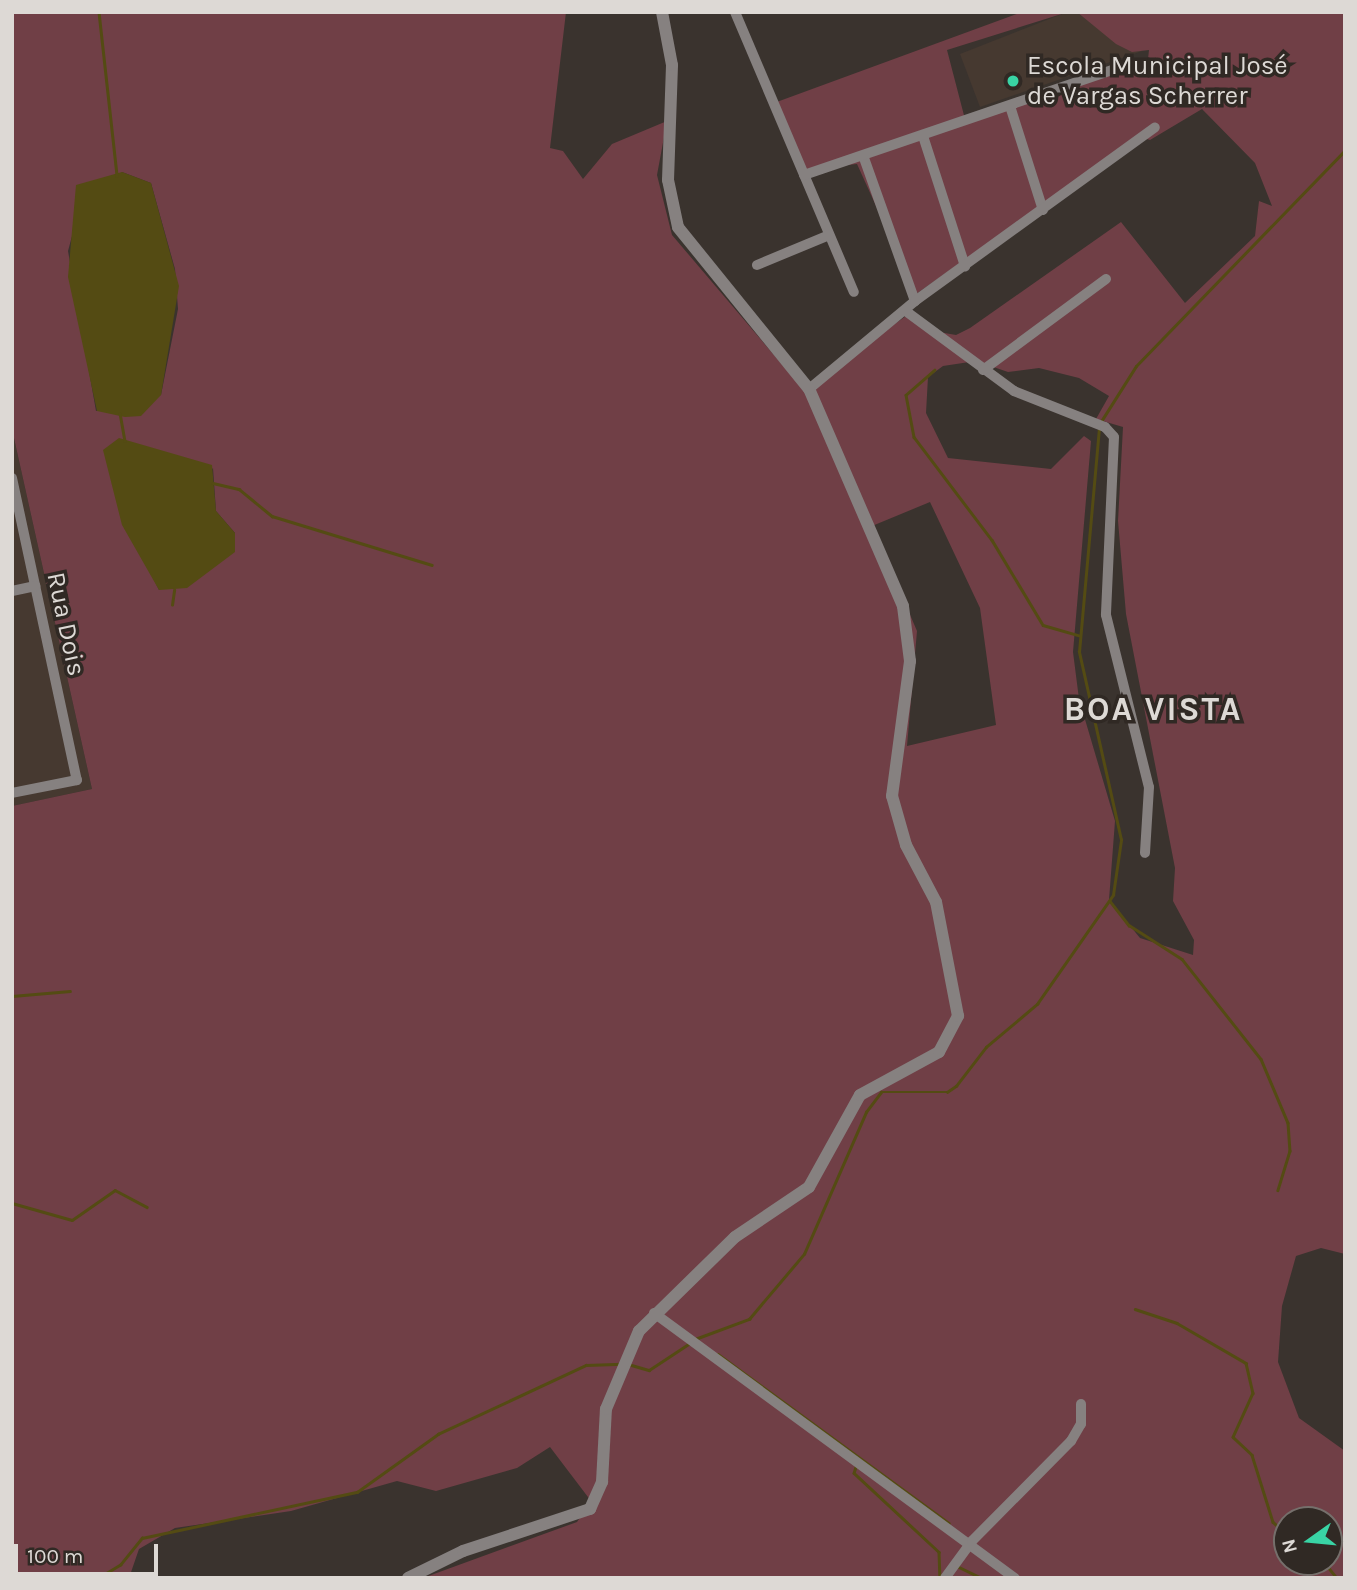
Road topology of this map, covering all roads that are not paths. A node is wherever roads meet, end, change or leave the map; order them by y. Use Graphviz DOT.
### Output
graph roads {
  1 [pos="662,12"];
  2 [pos="735,12"];
  3 [pos="1127,65"];
  4 [pos="1010,106"];
  5 [pos="1155,127"];
  6 [pos="923,136"];
  7 [pos="864,158"];
  8 [pos="804,175"];
  9 [pos="1043,210"];
  10 [pos="829,235"];
  11 [pos="757,265"];
  12 [pos="965,266"];
  13 [pos="1106,279"];
  14 [pos="854,292"];
  15 [pos="915,301"];
  16 [pos="906,312"];
  17 [pos="984,370"];
  18 [pos="809,388"];
  19 [pos="12,478"];
  20 [pos="35,586"];
  21 [pos="12,591"];
  22 [pos="12,793"];
  23 [pos="1145,853"];
  24 [pos="654,1313"];
  25 [pos="1081,1404"];
  26 [pos="972,1541"];
  27 [pos="408,1578"];
  28 [pos="945,1578"];
  29 [pos="1015,1578"];
  1 -- 18 [label="street"];
  2 -- 8 [label="street"];
  3 -- 4 [label="street"];
  4 -- 6 [label="street"];
  4 -- 9 [label="street"];
  5 -- 9 [label="street"];
  6 -- 7 [label="street"];
  6 -- 12 [label="street"];
  7 -- 8 [label="street"];
  7 -- 15 [label="street"];
  8 -- 10 [label="street"];
  9 -- 12 [label="street"];
  10 -- 11 [label="street"];
  10 -- 14 [label="street"];
  12 -- 15 [label="street"];
  13 -- 17 [label="street"];
  15 -- 16 [label="street"];
  16 -- 17 [label="street"];
  16 -- 18 [label="street"];
  17 -- 23 [label="street"];
  18 -- 24 [label="street"];
  19 -- 20 [label="street, Rua Dois"];
  20 -- 21 [label="street"];
  20 -- 22 [label="street, Rua Dois"];
  24 -- 26 [label="street"];
  24 -- 27 [label="street"];
  25 -- 26 [label="street"];
  26 -- 28 [label="street"];
  26 -- 29 [label="street"];
}
